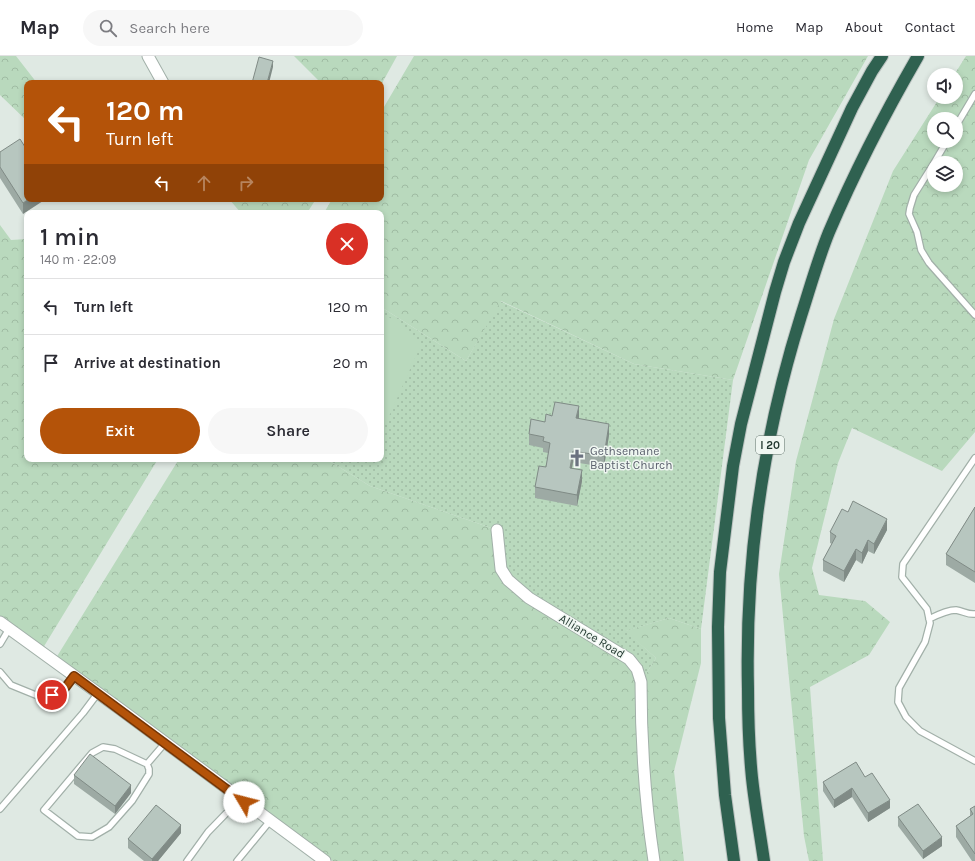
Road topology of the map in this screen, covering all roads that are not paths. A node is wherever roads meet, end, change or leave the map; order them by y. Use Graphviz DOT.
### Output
graph roads {
  1 [pos="148,56"];
  2 [pos="882,56"];
  3 [pos="918,56"];
  4 [pos="161,80"];
  5 [pos="975,94"];
  6 [pos="963,114"];
  7 [pos="927,174"];
  8 [pos="975,315"];
  9 [pos="975,458"];
  10 [pos="497,530"];
  11 [pos="975,614"];
  12 [pos="929,619"];
  13 [pos="0,622"];
  14 [pos="9,629"];
  15 [pos="0,644"];
  16 [pos="0,672"];
  17 [pos="74,676"];
  18 [pos="98,693"];
  19 [pos="165,742"];
  20 [pos="975,761"];
  21 [pos="147,764"];
  22 [pos="240,799"];
  23 [pos="0,809"];
  24 [pos="270,821"];
  25 [pos="187,861"];
  26 [pos="237,861"];
  27 [pos="325,861"];
  28 [pos="654,861"];
  29 [pos="734,861"];
  30 [pos="764,861"];
  1 -- 4 [label="street"];
  2 -- 29 [label="highway, I 20"];
  3 -- 30 [label="highway, I 20"];
  5 -- 6 [label="lane"];
  7 -- 8 [label="lane"];
  9 -- 12 [label="lane"];
  10 -- 28 [label="street, Alliance Road"];
  11 -- 12 [label="lane"];
  12 -- 20 [label="lane"];
  13 -- 14 [label="street"];
  14 -- 15 [label="lane"];
  14 -- 17 [label="street"];
  16 -- 17 [label="lane"];
  17 -- 18 [label="street"];
  18 -- 19 [label="street"];
  18 -- 23 [label="lane"];
  19 -- 21 [label="lane"];
  19 -- 22 [label="street"];
  21 -- 21 [label="lane"];
  22 -- 24 [label="street"];
  22 -- 25 [label="lane"];
  24 -- 26 [label="lane"];
  24 -- 27 [label="street"];
}
